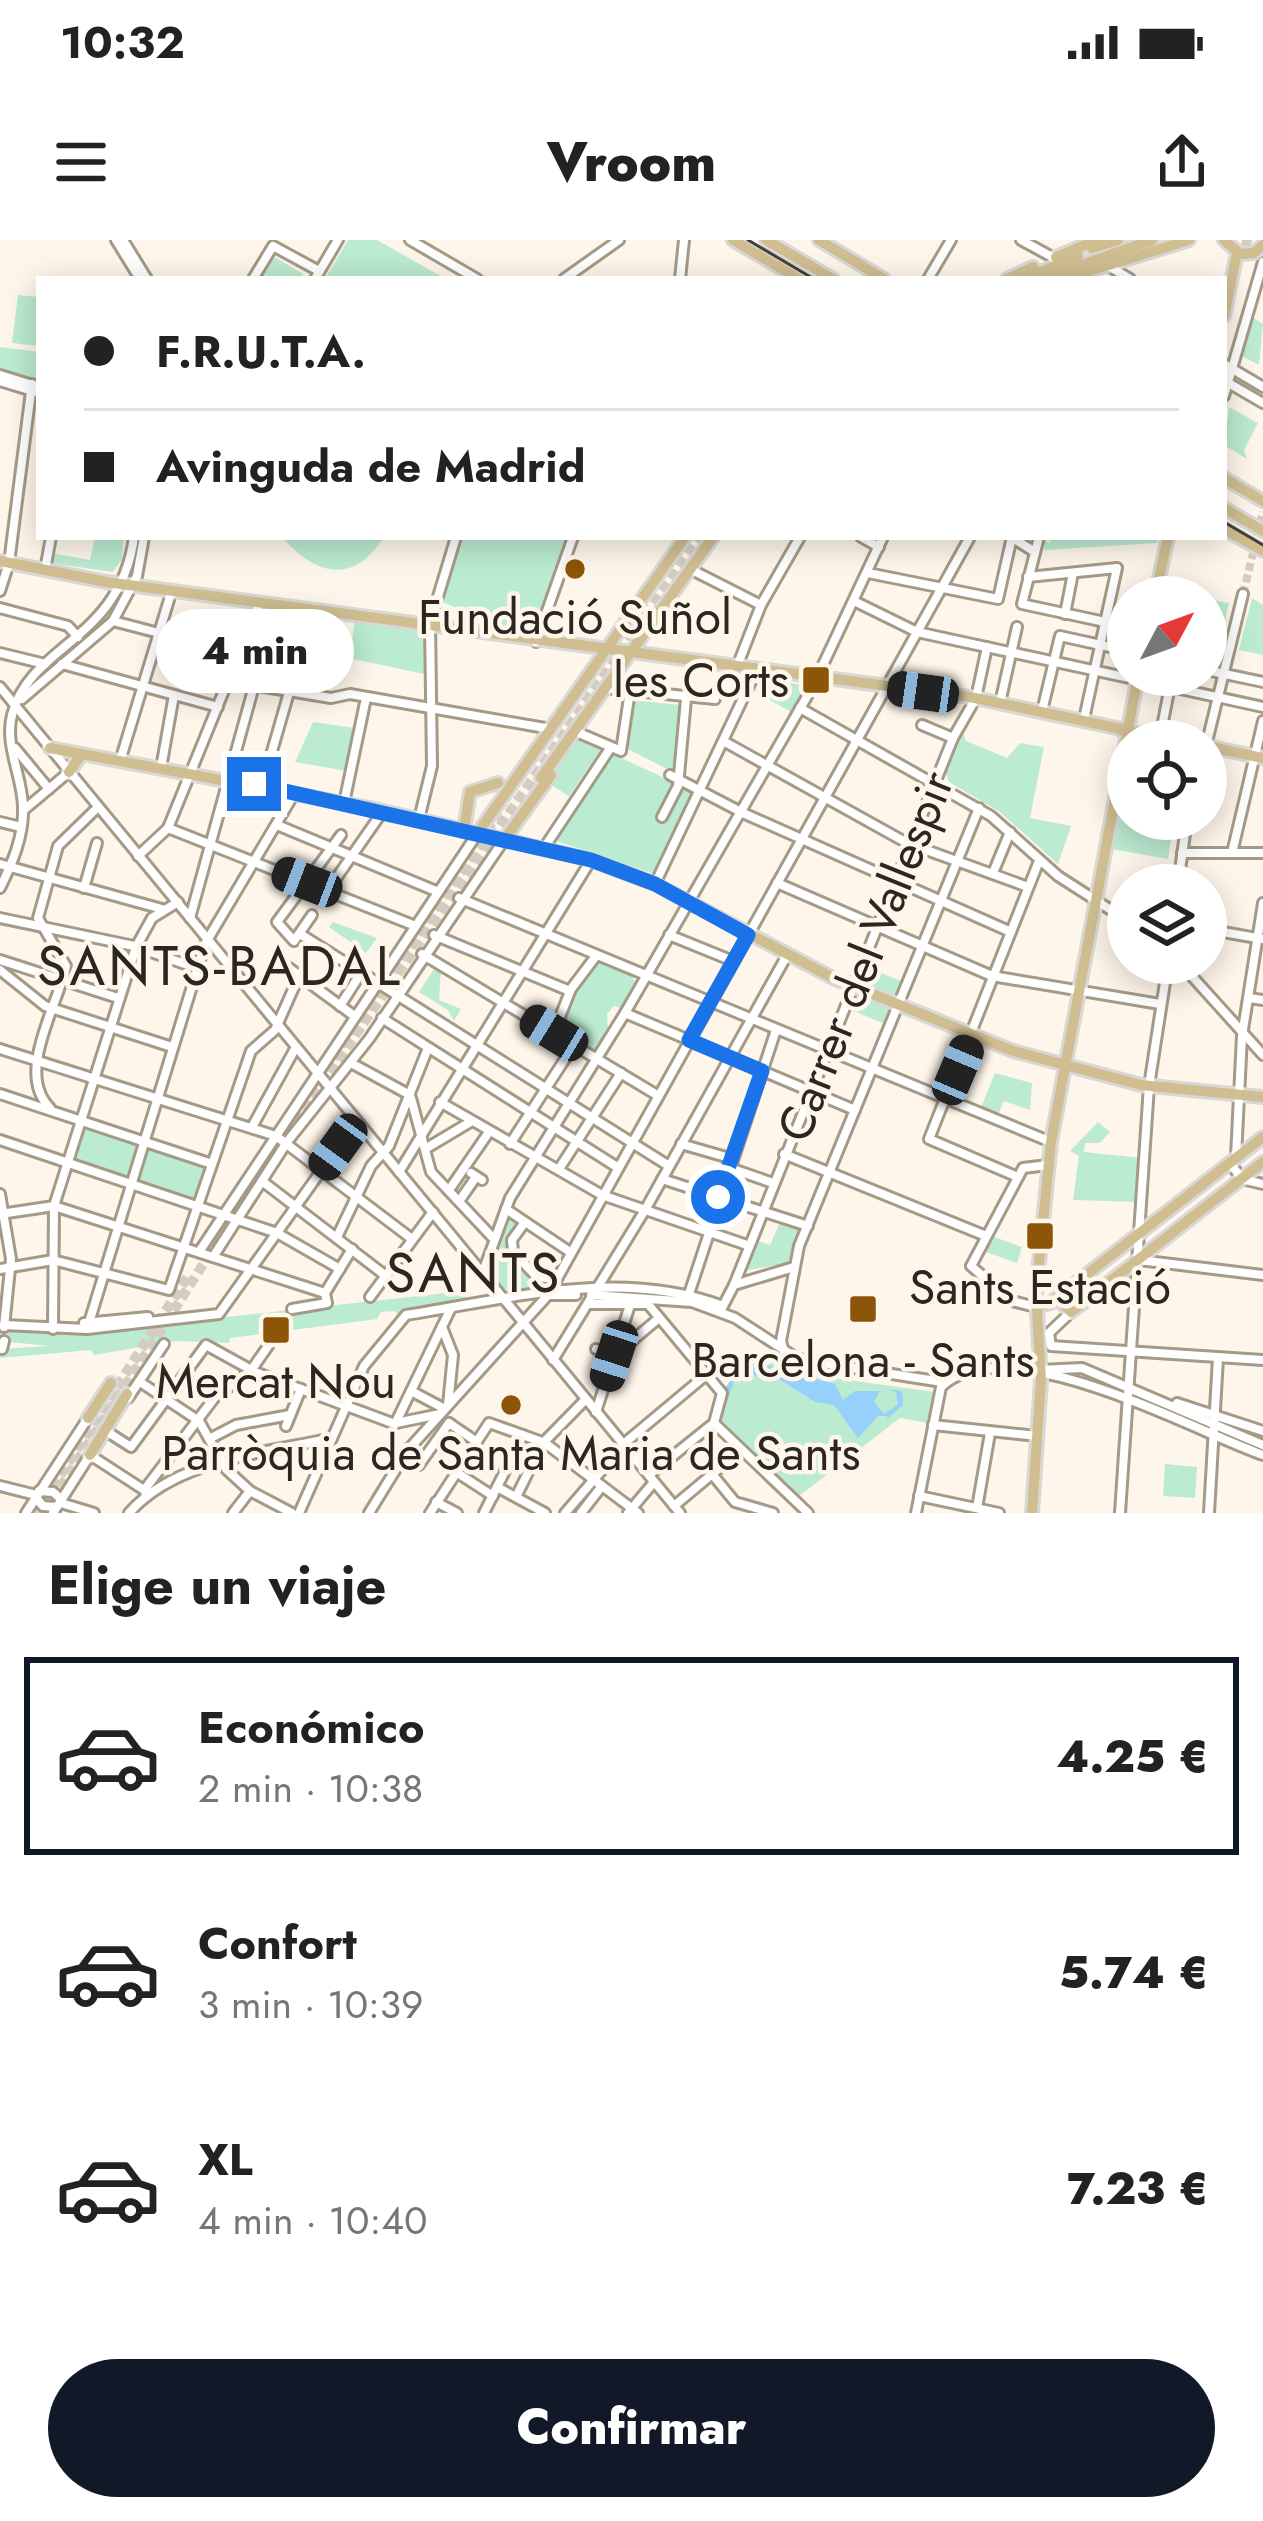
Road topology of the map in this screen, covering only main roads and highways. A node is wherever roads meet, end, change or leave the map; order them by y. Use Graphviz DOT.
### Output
graph roads {
  1 [pos="733,240"];
  2 [pos="766,240"];
  3 [pos="819,240"];
  4 [pos="1101,240"];
  5 [pos="1118,240"];
  6 [pos="1133,240"];
  7 [pos="1152,240"];
  8 [pos="1171,240"];
  9 [pos="1189,240"];
  10 [pos="1221,241"];
  11 [pos="835,244"];
  12 [pos="1262,252"];
  13 [pos="1237,253"];
  14 [pos="1062,264"];
  15 [pos="819,271"];
  16 [pos="794,276"];
  17 [pos="827,276"];
  18 [pos="880,276"];
  19 [pos="1018,276"];
  20 [pos="1032,276"];
  21 [pos="1227,301"];
  22 [pos="1227,479"];
  23 [pos="1262,496"];
  24 [pos="1227,510"];
  25 [pos="1227,531"];
  26 [pos="1263,531"];
  27 [pos="683,540"];
  28 [pos="710,540"];
  29 [pos="710,540"];
  30 [pos="1167,540"];
  31 [pos="1263,551"];
  32 [pos="5,562"];
  33 [pos="1160,576"];
  34 [pos="667,591"];
  35 [pos="606,649"];
  36 [pos="633,651"];
  37 [pos="969,700"];
  38 [pos="589,712"];
  39 [pos="1107,725"];
  40 [pos="1107,726"];
  41 [pos="50,748"];
  42 [pos="1227,750"];
  43 [pos="82,754"];
  44 [pos="1258,757"];
  45 [pos="69,772"];
  46 [pos="541,778"];
  47 [pos="498,788"];
  48 [pos="467,814"];
  49 [pos="486,821"];
  50 [pos="1107,831"];
  51 [pos="470,832"];
  52 [pos="504,840"];
  53 [pos="1063,1066"];
  54 [pos="1263,1097"];
  55 [pos="1263,1137"];
  56 [pos="1263,1162"];
  57 [pos="1057,1298"];
  58 [pos="1036,1307"];
  59 [pos="111,1383"];
  60 [pos="127,1394"];
  61 [pos="88,1418"];
  62 [pos="90,1455"];
  63 [pos="1033,1513"];
  1 -- 16 [label="main road"];
  2 -- 15 [label="main road"];
  3 -- 11 [label="main road"];
  4 -- 14 [label="main road"];
  5 -- 14 [label="main road"];
  6 -- 14 [label="main road"];
  7 -- 14 [label="main road"];
  8 -- 14 [label="main road"];
  9 -- 14 [label="main road"];
  10 -- 13 [label="main road"];
  11 -- 15 [label="main road"];
  11 -- 18 [label="main road"];
  12 -- 13 [label="main road"];
  13 -- 21 [label="main road"];
  14 -- 19 [label="main road"];
  14 -- 20 [label="main road"];
  15 -- 17 [label="main road"];
  22 -- 23 [label="main road"];
  24 -- 26 [label="main road"];
  25 -- 31 [label="main road"];
  27 -- 35 [label="main road"];
  28 -- 36 [label="main road"];
  29 -- 34 [label="main road"];
  30 -- 33 [label="main road"];
  32 -- 35 [label="main road"];
  35 -- 36 [label="main road"];
  35 -- 49 [label="main road"];
  36 -- 37 [label="main road"];
  36 -- 38 [label="main road"];
  37 -- 39 [label="main road"];
  37 -- 40 [label="main road"];
  38 -- 46 [label="main road"];
  38 -- 52 [label="main road"];
  41 -- 43 [label="main road"];
  42 -- 44 [label="main road"];
  43 -- 45 [label="main road"];
  43 -- 51 [label="main road"];
  47 -- 48 [label="main road"];
  48 -- 49 [label="main road"];
  48 -- 51 [label="main road"];
  49 -- 51 [label="main road"];
  50 -- 53 [label="main road"];
  51 -- 52 [label="main road"];
  52 -- 53 [label="main road"];
  53 -- 54 [label="main road"];
  53 -- 58 [label="main road"];
  55 -- 57 [label="main road"];
  56 -- 57 [label="main road"];
  57 -- 58 [label="main road"];
  58 -- 63 [label="main road"];
  59 -- 61 [label="main road"];
  60 -- 62 [label="main road"];
}
